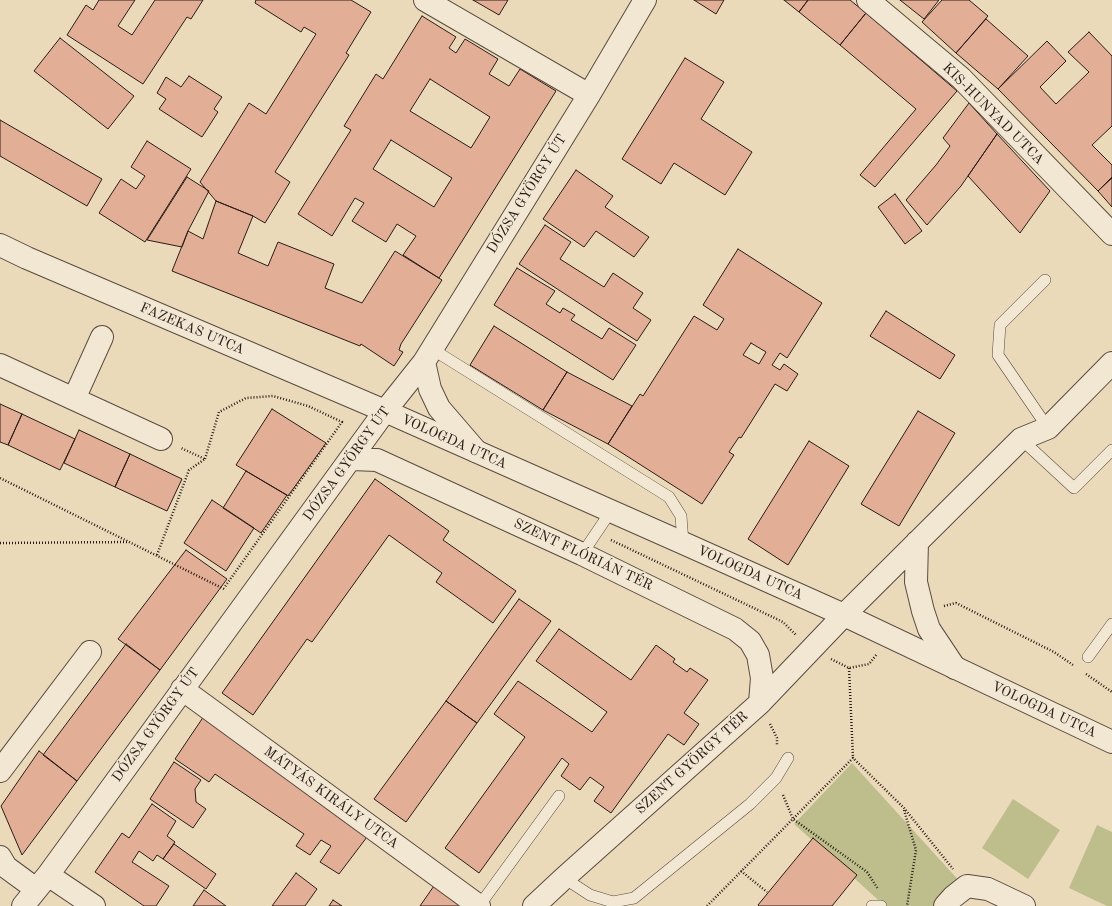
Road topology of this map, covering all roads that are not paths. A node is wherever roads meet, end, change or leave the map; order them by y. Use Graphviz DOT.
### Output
graph roads {
  1 [pos="425,0"];
  2 [pos="645,0"];
  3 [pos="868,0"];
  4 [pos="589,95"];
  5 [pos="1112,234"];
  6 [pos="0,245"];
  7 [pos="1045,280"];
  8 [pos="102,337"];
  9 [pos="428,355"];
  10 [pos="1112,363"];
  11 [pos="0,365"];
  12 [pos="74,399"];
  13 [pos="385,411"];
  14 [pos="1048,428"];
  15 [pos="161,439"];
  16 [pos="1021,439"];
  17 [pos="1112,450"];
  18 [pos="476,451"];
  19 [pos="351,460"];
  20 [pos="611,511"];
  21 [pos="683,542"];
  22 [pos="917,542"];
  23 [pos="582,554"];
  24 [pos="844,615"];
  25 [pos="1112,624"];
  26 [pos="90,652"];
  27 [pos="1088,657"];
  28 [pos="955,668"];
  29 [pos="182,689"];
  30 [pos="760,703"];
  31 [pos="1112,742"];
  32 [pos="788,758"];
  33 [pos="0,771"];
  34 [pos="559,796"];
  35 [pos="0,857"];
  36 [pos="564,878"];
  37 [pos="36,890"];
  38 [pos="881,900"];
  39 [pos="94,906"];
  40 [pos="479,906"];
  41 [pos="534,906"];
  42 [pos="872,906"];
  43 [pos="945,906"];
  44 [pos="1024,906"];
  1 -- 4 [label="street"];
  2 -- 4 [label="street, DÓZSA GYÖRGY ÚT"];
  3 -- 5 [label="street, KIS-HUNYAD UTCA"];
  4 -- 9 [label="street, DÓZSA GYÖRGY ÚT"];
  6 -- 13 [label="street, FAZEKAS UTCA"];
  7 -- 14 [label="lane"];
  8 -- 12 [label="street"];
  9 -- 13 [label="street, DÓZSA GYÖRGY ÚT"];
  9 -- 18 [label="street"];
  9 -- 21 [label="lane"];
  10 -- 14 [label="street"];
  11 -- 12 [label="street"];
  12 -- 15 [label="street"];
  13 -- 18 [label="street, VOLOGDA UTCA"];
  13 -- 19 [label="street, DÓZSA GYÖRGY ÚT"];
  14 -- 16 [label="street"];
  16 -- 17 [label="lane"];
  16 -- 22 [label="street, SZENT GYÖRGY TÉR"];
  18 -- 20 [label="street, VOLOGDA UTCA"];
  19 -- 23 [label="street, SZENT FLÓRIÁN TÉR"];
  19 -- 29 [label="street, DÓZSA GYÖRGY ÚT"];
  20 -- 21 [label="street, VOLOGDA UTCA"];
  20 -- 23 [label="lane"];
  21 -- 24 [label="street, VOLOGDA UTCA"];
  22 -- 24 [label="street, SZENT GYÖRGY TÉR"];
  22 -- 28 [label="street"];
  23 -- 30 [label="street, SZENT FLÓRIÁN TÉR"];
  24 -- 28 [label="street, VOLOGDA UTCA"];
  24 -- 30 [label="street, SZENT GYÖRGY TÉR"];
  25 -- 27 [label="lane"];
  26 -- 33 [label="street"];
  28 -- 31 [label="street, VOLOGDA UTCA"];
  29 -- 37 [label="street, DÓZSA GYÖRGY ÚT"];
  29 -- 40 [label="street, MÁTYÁS KIRÁLY UTCA"];
  30 -- 36 [label="street, SZENT GYÖRGY TÉR"];
  32 -- 36 [label="lane"];
  34 -- 40 [label="lane"];
  35 -- 37 [label="street"];
  36 -- 41 [label="street, SZENT GYÖRGY TÉR"];
  37 -- 39 [label="street"];
  38 -- 42 [label="lane"];
  43 -- 44 [label="street"];
}
